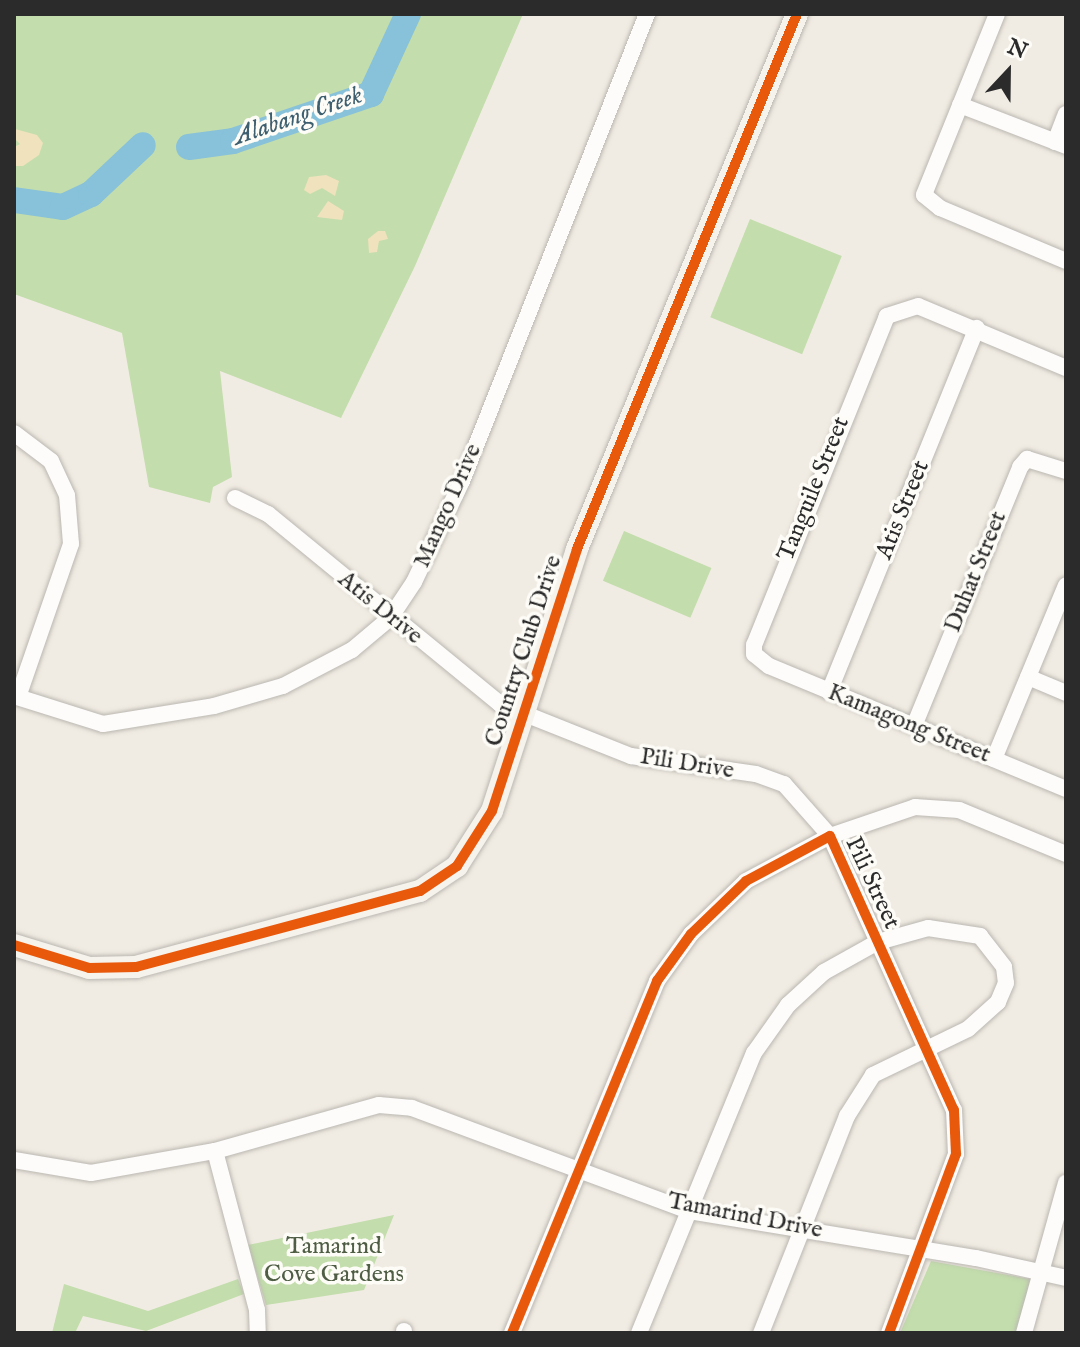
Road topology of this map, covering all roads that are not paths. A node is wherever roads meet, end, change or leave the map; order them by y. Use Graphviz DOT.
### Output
graph roads {
  1 [pos="647,14"];
  2 [pos="797,14"];
  3 [pos="997,14"];
  4 [pos="960,105"];
  5 [pos="1066,114"];
  6 [pos="1060,144"];
  7 [pos="1066,261"];
  8 [pos="977,328"];
  9 [pos="1066,368"];
  10 [pos="14,433"];
  11 [pos="1066,471"];
  12 [pos="235,498"];
  13 [pos="1065,592"];
  14 [pos="390,618"];
  15 [pos="754,654"];
  16 [pos="1028,677"];
  17 [pos="829,692"];
  18 [pos="1066,693"];
  19 [pos="16,697"];
  20 [pos="528,712"];
  21 [pos="914,726"];
  22 [pos="994,759"];
  23 [pos="1066,789"];
  24 [pos="830,836"];
  25 [pos="1066,854"];
  26 [pos="878,942"];
  27 [pos="14,945"];
  28 [pos="927,1048"];
  29 [pos="215,1151"];
  30 [pos="14,1160"];
  31 [pos="576,1170"];
  32 [pos="1066,1183"];
  33 [pos="689,1211"];
  34 [pos="804,1228"];
  35 [pos="923,1249"];
  36 [pos="1044,1271"];
  37 [pos="1066,1278"];
  38 [pos="258,1333"];
  39 [pos="512,1333"];
  40 [pos="639,1333"];
  41 [pos="761,1333"];
  42 [pos="889,1333"];
  43 [pos="1024,1333"];
  1 -- 14 [label="street, Mango Drive"];
  2 -- 20 [label="street, Country Club Drive"];
  3 -- 4 [label="street"];
  4 -- 6 [label="street"];
  4 -- 7 [label="street"];
  5 -- 6 [label="street"];
  8 -- 9 [label="street"];
  8 -- 15 [label="street, Tanguile Street"];
  8 -- 17 [label="street, Atis Street"];
  10 -- 19 [label="street"];
  11 -- 21 [label="street, Duhat Street"];
  12 -- 14 [label="street, Atis Drive"];
  13 -- 16 [label="street"];
  14 -- 19 [label="street, Mango Drive"];
  14 -- 20 [label="street, Atis Drive"];
  15 -- 17 [label="street, Kamagong Street"];
  16 -- 18 [label="street"];
  16 -- 22 [label="street"];
  17 -- 21 [label="street, Kamagong Street"];
  20 -- 24 [label="street, Pili Drive"];
  20 -- 27 [label="street, Country Club Drive"];
  21 -- 22 [label="street, Kamagong Street"];
  22 -- 23 [label="street, Kamagong Street"];
  24 -- 25 [label="street"];
  24 -- 26 [label="street, Pili Street"];
  24 -- 31 [label="street, Pili Street"];
  26 -- 28 [label="street, Pili Street"];
  26 -- 28 [label="street"];
  26 -- 33 [label="street"];
  28 -- 34 [label="street"];
  28 -- 35 [label="street, Pili Street"];
  29 -- 30 [label="street, Tamarind Drive"];
  29 -- 31 [label="street, Tamarind Drive"];
  29 -- 38 [label="street"];
  31 -- 33 [label="street, Tamarind Drive"];
  31 -- 39 [label="street, Pili Street"];
  32 -- 36 [label="street"];
  33 -- 34 [label="street, Tamarind Drive"];
  33 -- 40 [label="street"];
  34 -- 35 [label="street, Tamarind Drive"];
  34 -- 41 [label="street"];
  35 -- 36 [label="street, Tamarind Drive"];
  35 -- 42 [label="street, Pili Street"];
  36 -- 37 [label="street, Tamarind Drive"];
  36 -- 43 [label="street"];
}
